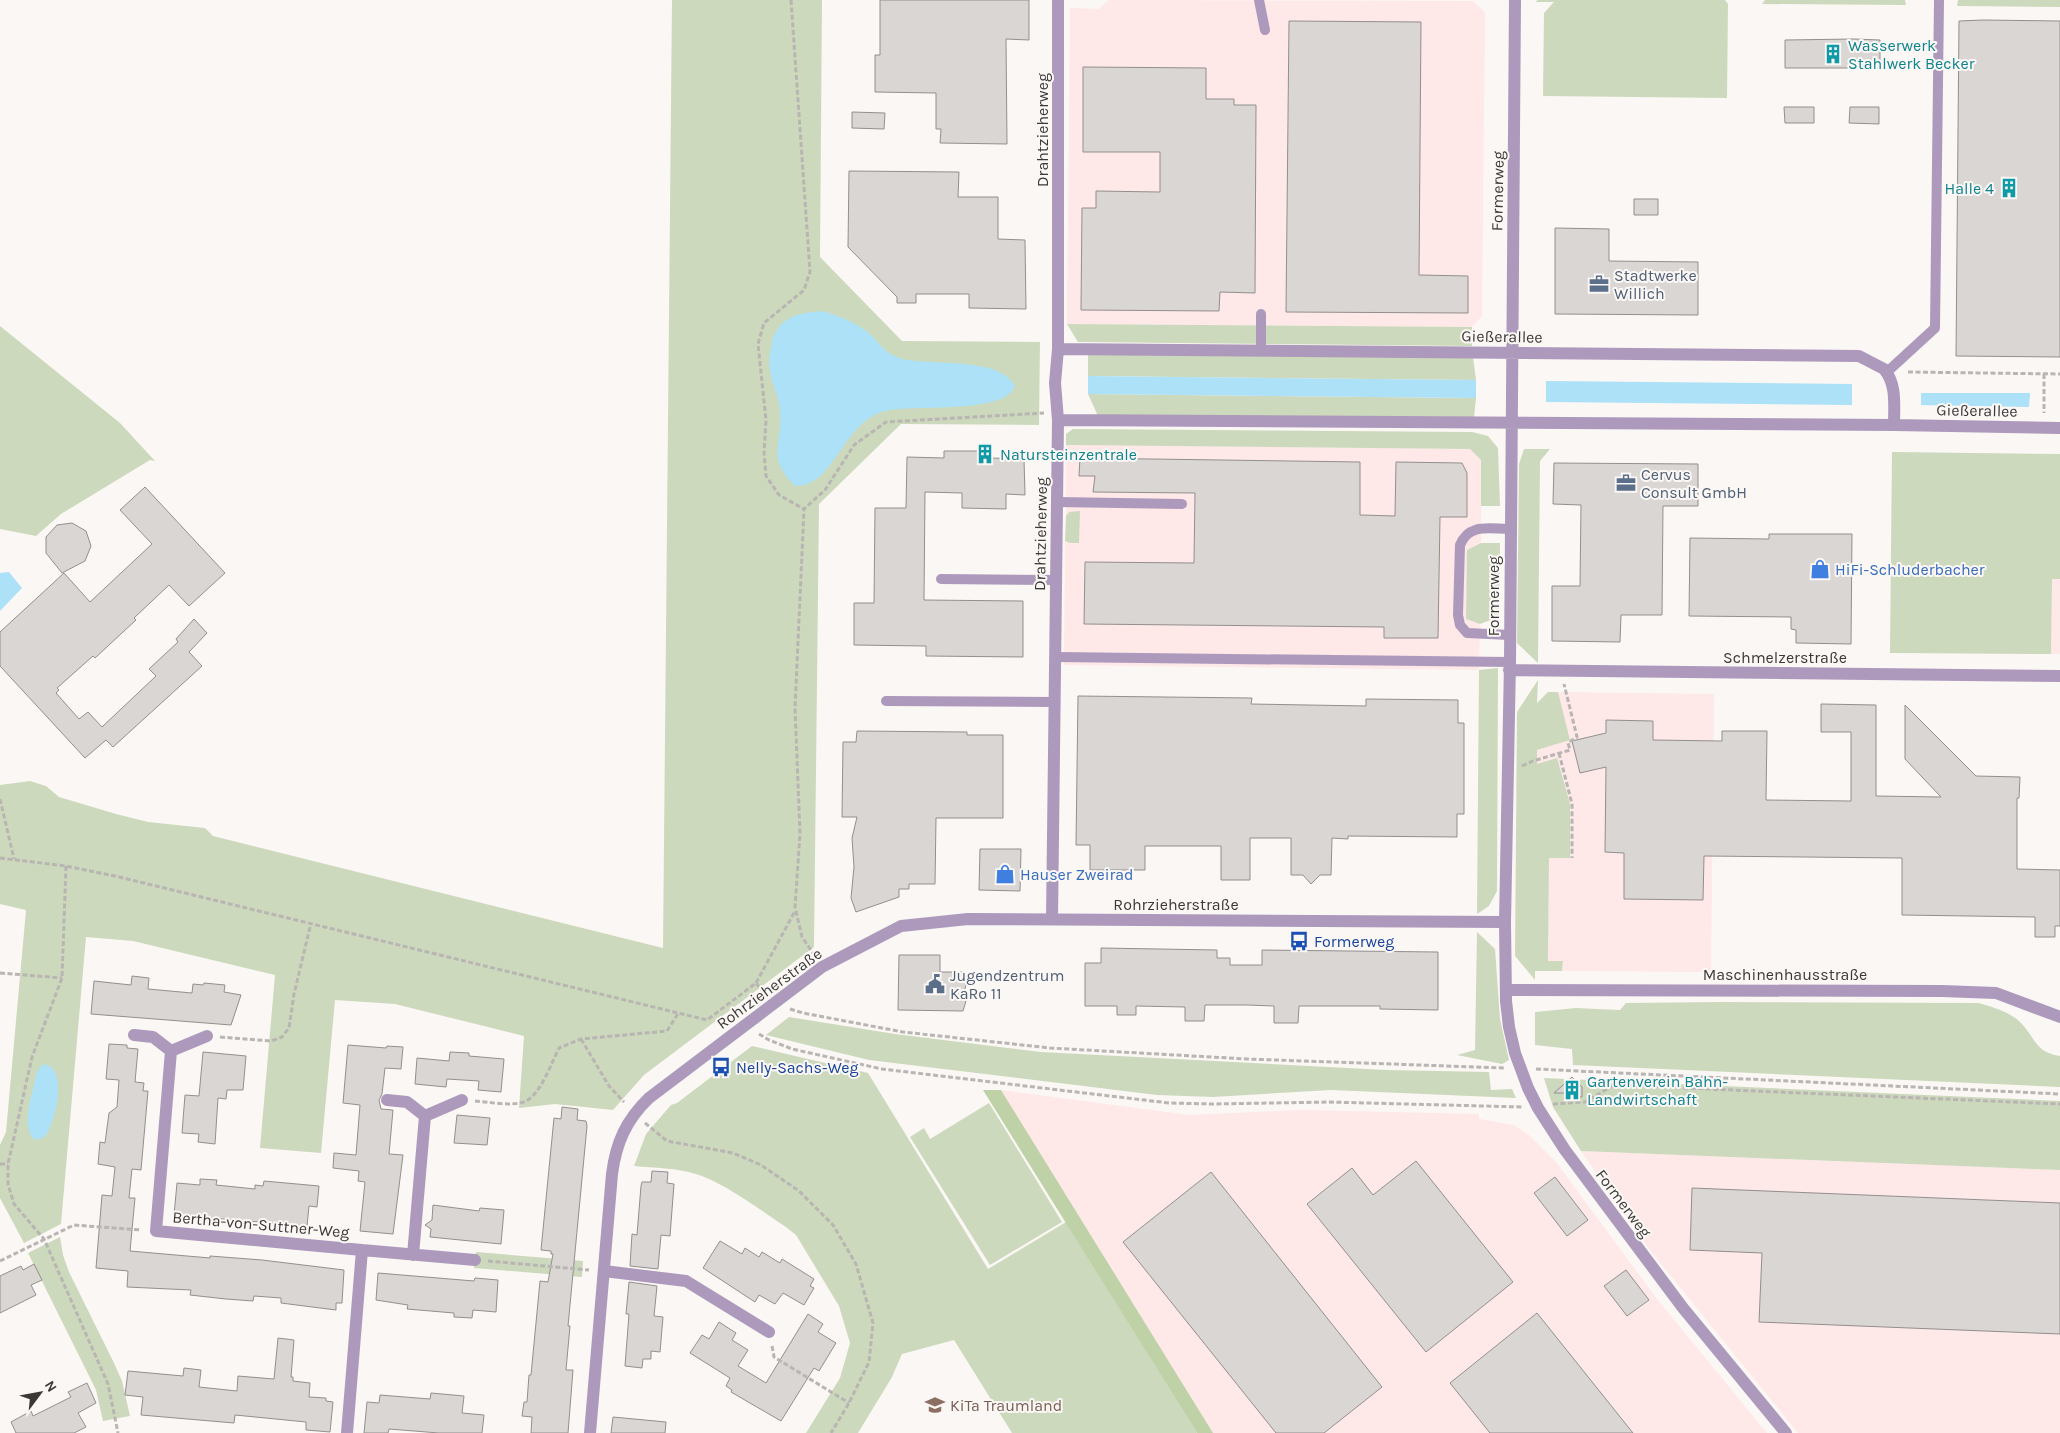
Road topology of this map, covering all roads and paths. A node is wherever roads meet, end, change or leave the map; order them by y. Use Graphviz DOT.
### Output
graph roads {
  1 [pos="790,0"];
  2 [pos="1058,0"];
  3 [pos="1259,0"];
  4 [pos="1515,0"];
  5 [pos="1939,0"];
  6 [pos="1265,30"];
  7 [pos="1261,314"];
  8 [pos="1058,349"];
  9 [pos="1261,350"];
  10 [pos="1511,352"];
  11 [pos="1887,372"];
  12 [pos="2044,374"];
  13 [pos="2060,374"];
  14 [pos="2044,408"];
  15 [pos="1058,420"];
  16 [pos="1511,423"];
  17 [pos="1894,425"];
  18 [pos="2060,428"];
  19 [pos="1057,502"];
  20 [pos="1182,504"];
  21 [pos="804,509"];
  22 [pos="1509,529"];
  23 [pos="941,579"];
  24 [pos="1056,580"];
  25 [pos="1509,635"];
  26 [pos="1055,657"];
  27 [pos="1509,666"];
  28 [pos="1561,672"];
  29 [pos="2060,676"];
  30 [pos="886,701"];
  31 [pos="1055,702"];
  32 [pos="1559,753"];
  33 [pos="1507,774"];
  34 [pos="0,799"];
  35 [pos="0,858"];
  36 [pos="1572,858"];
  37 [pos="14,859"];
  38 [pos="66,866"];
  39 [pos="795,907"];
  40 [pos="1052,919"];
  41 [pos="1505,922"];
  42 [pos="311,923"];
  43 [pos="822,967"];
  44 [pos="0,973"];
  45 [pos="62,978"];
  46 [pos="756,983"];
  47 [pos="1506,990"];
  48 [pos="773,1004"];
  49 [pos="679,1012"];
  50 [pos="2060,1017"];
  51 [pos="747,1023"];
  52 [pos="134,1035"];
  53 [pos="207,1036"];
  54 [pos="581,1039"];
  55 [pos="171,1051"];
  56 [pos="1520,1068"];
  57 [pos="2060,1094"];
  58 [pos="387,1100"];
  59 [pos="462,1100"];
  60 [pos="2060,1104"];
  61 [pos="1538,1108"];
  62 [pos="635,1113"];
  63 [pos="425,1116"];
  64 [pos="0,1164"];
  65 [pos="8,1164"];
  66 [pos="156,1231"];
  67 [pos="44,1239"];
  68 [pos="362,1250"];
  69 [pos="413,1254"];
  70 [pos="475,1260"];
  71 [pos="0,1261"];
  72 [pos="604,1271"];
  73 [pos="769,1332"];
  74 [pos="849,1403"];
  75 [pos="118,1433"];
  76 [pos="347,1433"];
  77 [pos="590,1433"];
  78 [pos="831,1433"];
  79 [pos="1786,1433"];
  1 -- 21 [label="path"];
  2 -- 8 [label="street, Drahtzieherweg"];
  3 -- 6 [label="lane"];
  4 -- 10 [label="street, Formerweg"];
  5 -- 11 [label="lane"];
  7 -- 9 [label="lane"];
  8 -- 9 [label="street, Gießerallee"];
  8 -- 15 [label="street, Drahtzieherweg"];
  9 -- 10 [label="street, Gießerallee"];
  10 -- 11 [label="street, Gießerallee"];
  10 -- 16 [label="street, Formerweg"];
  11 -- 12 [label="path"];
  11 -- 17 [label="street"];
  12 -- 13 [label="path"];
  12 -- 14 [label="path"];
  15 -- 16 [label="street, Gießerallee"];
  15 -- 19 [label="street, Drahtzieherweg"];
  15 -- 21 [label="path"];
  16 -- 17 [label="street, Gießerallee"];
  16 -- 22 [label="street, Formerweg"];
  17 -- 18 [label="street, Gießerallee"];
  19 -- 20 [label="lane"];
  19 -- 24 [label="street, Drahtzieherweg"];
  21 -- 39 [label="path"];
  22 -- 25 [label="street, Formerweg"];
  22 -- 25 [label="lane"];
  23 -- 24 [label="lane"];
  24 -- 26 [label="street, Drahtzieherweg"];
  25 -- 27 [label="street, Formerweg"];
  26 -- 27 [label="lane"];
  26 -- 31 [label="street, Drahtzieherweg"];
  27 -- 28 [label="street, Schmelzerstraße"];
  27 -- 33 [label="street, Formerweg"];
  28 -- 29 [label="street, Schmelzerstraße"];
  28 -- 32 [label="path"];
  30 -- 31 [label="lane"];
  31 -- 40 [label="street, Drahtzieherweg"];
  32 -- 33 [label="path"];
  32 -- 36 [label="path"];
  33 -- 41 [label="street, Formerweg"];
  34 -- 37 [label="path"];
  35 -- 37 [label="path"];
  37 -- 38 [label="path"];
  38 -- 42 [label="path"];
  38 -- 45 [label="path"];
  39 -- 43 [label="path"];
  39 -- 46 [label="path"];
  40 -- 41 [label="street, Rohrzieherstraße"];
  40 -- 43 [label="street, Rohrzieherstraße"];
  41 -- 47 [label="street, Formerweg"];
  42 -- 49 [label="path"];
  42 -- 53 [label="path"];
  43 -- 48 [label="street, Rohrzieherstraße"];
  44 -- 45 [label="path"];
  45 -- 65 [label="path"];
  46 -- 48 [label="path"];
  46 -- 49 [label="path"];
  47 -- 50 [label="street, Maschinenhausstraße"];
  47 -- 56 [label="street, Formerweg"];
  48 -- 51 [label="street, Rohrzieherstraße"];
  48 -- 56 [label="path"];
  49 -- 54 [label="path"];
  51 -- 61 [label="path"];
  51 -- 62 [label="street, Rohrzieherstraße"];
  52 -- 55 [label="street"];
  53 -- 55 [label="street"];
  54 -- 59 [label="path"];
  54 -- 62 [label="path"];
  55 -- 66 [label="street, Bertha-von-Suttner-Weg"];
  56 -- 57 [label="path"];
  56 -- 61 [label="street, Formerweg"];
  58 -- 63 [label="street"];
  59 -- 63 [label="street"];
  60 -- 61 [label="path"];
  61 -- 79 [label="street, Formerweg"];
  62 -- 72 [label="street, Rohrzieherstraße"];
  62 -- 74 [label="path"];
  63 -- 69 [label="street"];
  64 -- 65 [label="path"];
  65 -- 67 [label="path"];
  66 -- 67 [label="path"];
  66 -- 68 [label="street, Bertha-von-Suttner-Weg"];
  67 -- 71 [label="path"];
  67 -- 75 [label="path"];
  68 -- 69 [label="street, Bertha-von-Suttner-Weg"];
  68 -- 76 [label="street, Bertha-von-Suttner-Weg"];
  69 -- 70 [label="street, Bertha-von-Suttner-Weg"];
  70 -- 72 [label="path"];
  72 -- 73 [label="street"];
  72 -- 77 [label="street, Rohrzieherstraße"];
  73 -- 74 [label="path"];
  74 -- 78 [label="path"];
}
